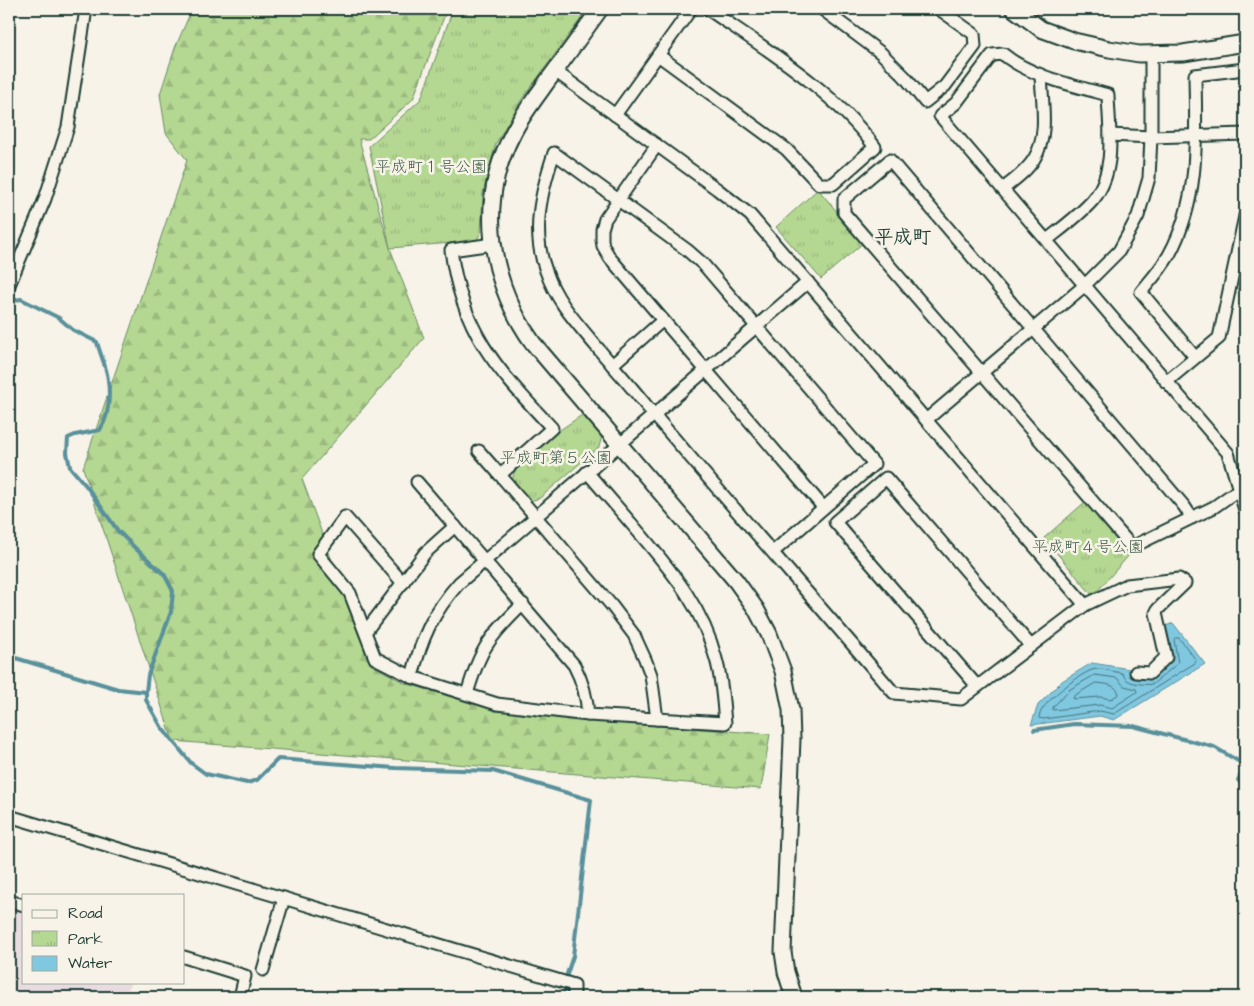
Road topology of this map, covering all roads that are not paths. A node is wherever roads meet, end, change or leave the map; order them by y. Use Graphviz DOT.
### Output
graph roads {
  1 [pos="86,9"];
  2 [pos="600,9"];
  3 [pos="691,9"];
  4 [pos="708,9"];
  5 [pos="822,9"];
  6 [pos="939,9"];
  7 [pos="1014,9"];
  8 [pos="1245,43"];
  9 [pos="1151,54"];
  10 [pos="658,55"];
  11 [pos="1245,69"];
  12 [pos="556,71"];
  13 [pos="1041,75"];
  14 [pos="614,115"];
  15 [pos="1245,134"];
  16 [pos="1110,135"];
  17 [pos="1196,135"];
  18 [pos="1151,138"];
  19 [pos="657,145"];
  20 [pos="1003,189"];
  21 [pos="618,200"];
  22 [pos="1245,216"];
  23 [pos="1046,240"];
  24 [pos="493,244"];
  25 [pos="808,282"];
  26 [pos="9,285"];
  27 [pos="1084,286"];
  28 [pos="663,320"];
  29 [pos="758,327"];
  30 [pos="1033,329"];
  31 [pos="1195,357"];
  32 [pos="612,365"];
  33 [pos="706,370"];
  34 [pos="982,373"];
  35 [pos="1166,382"];
  36 [pos="654,415"];
  37 [pos="926,420"];
  38 [pos="619,444"];
  39 [pos="479,451"];
  40 [pos="587,472"];
  41 [pos="500,475"];
  42 [pos="417,482"];
  43 [pos="1238,490"];
  44 [pos="823,508"];
  45 [pos="1245,510"];
  46 [pos="535,516"];
  47 [pos="1192,518"];
  48 [pos="454,526"];
  49 [pos="773,552"];
  50 [pos="484,560"];
  51 [pos="403,583"];
  52 [pos="523,604"];
  53 [pos="1085,605"];
  54 [pos="366,632"];
  55 [pos="1031,646"];
  56 [pos="1136,672"];
  57 [pos="412,677"];
  58 [pos="977,686"];
  59 [pos="467,694"];
  60 [pos="588,715"];
  61 [pos="657,719"];
  62 [pos="9,816"];
  63 [pos="284,898"];
  64 [pos="9,900"];
  65 [pos="22,904"];
  66 [pos="185,957"];
  67 [pos="263,970"];
  68 [pos="240,997"];
  69 [pos="574,997"];
  70 [pos="794,997"];
  1 -- 26 [label="street"];
  2 -- 12 [label="street"];
  3 -- 10 [label="street"];
  4 -- 10 [label="street"];
  5 -- 6 [label="street"];
  7 -- 9 [label="street"];
  8 -- 9 [label="street"];
  9 -- 18 [label="street"];
  10 -- 14 [label="street"];
  11 -- 17 [label="street"];
  12 -- 14 [label="street"];
  12 -- 24 [label="street"];
  13 -- 16 [label="street"];
  13 -- 20 [label="street"];
  13 -- 20 [label="street"];
  14 -- 19 [label="street"];
  15 -- 17 [label="street"];
  16 -- 18 [label="street"];
  16 -- 23 [label="street"];
  17 -- 18 [label="street"];
  17 -- 31 [label="street"];
  18 -- 27 [label="street"];
  19 -- 21 [label="street"];
  19 -- 25 [label="street"];
  20 -- 23 [label="street"];
  21 -- 28 [label="street"];
  21 -- 29 [label="street"];
  21 -- 32 [label="street"];
  22 -- 31 [label="street"];
  23 -- 27 [label="street"];
  24 -- 38 [label="street"];
  24 -- 41 [label="street"];
  25 -- 29 [label="street"];
  25 -- 37 [label="street"];
  27 -- 30 [label="street"];
  27 -- 35 [label="street"];
  28 -- 32 [label="street"];
  28 -- 33 [label="street"];
  29 -- 33 [label="street"];
  29 -- 44 [label="street"];
  30 -- 34 [label="street"];
  30 -- 34 [label="street"];
  30 -- 47 [label="street"];
  31 -- 35 [label="street"];
  32 -- 36 [label="street"];
  33 -- 36 [label="street"];
  33 -- 44 [label="street"];
  34 -- 37 [label="street"];
  34 -- 47 [label="street"];
  35 -- 43 [label="street"];
  36 -- 38 [label="street"];
  36 -- 49 [label="street"];
  37 -- 53 [label="street"];
  38 -- 40 [label="street"];
  38 -- 70 [label="street"];
  39 -- 41 [label="street"];
  40 -- 46 [label="street"];
  40 -- 61 [label="street"];
  41 -- 46 [label="street"];
  42 -- 48 [label="street"];
  43 -- 45 [label="street"];
  43 -- 47 [label="street"];
  44 -- 49 [label="street"];
  46 -- 50 [label="street"];
  46 -- 61 [label="street"];
  48 -- 50 [label="street"];
  48 -- 51 [label="street"];
  49 -- 58 [label="street"];
  50 -- 52 [label="street"];
  50 -- 57 [label="street"];
  51 -- 54 [label="street"];
  51 -- 54 [label="street"];
  52 -- 59 [label="street"];
  52 -- 60 [label="street"];
  53 -- 55 [label="street"];
  53 -- 56 [label="street"];
  54 -- 57 [label="street"];
  55 -- 58 [label="street"];
  55 -- 58 [label="street"];
  57 -- 59 [label="street"];
  59 -- 60 [label="street"];
  60 -- 61 [label="street"];
  62 -- 63 [label="street"];
  63 -- 67 [label="street"];
  63 -- 69 [label="street"];
  64 -- 65 [label="street"];
  66 -- 68 [label="street"];
}
